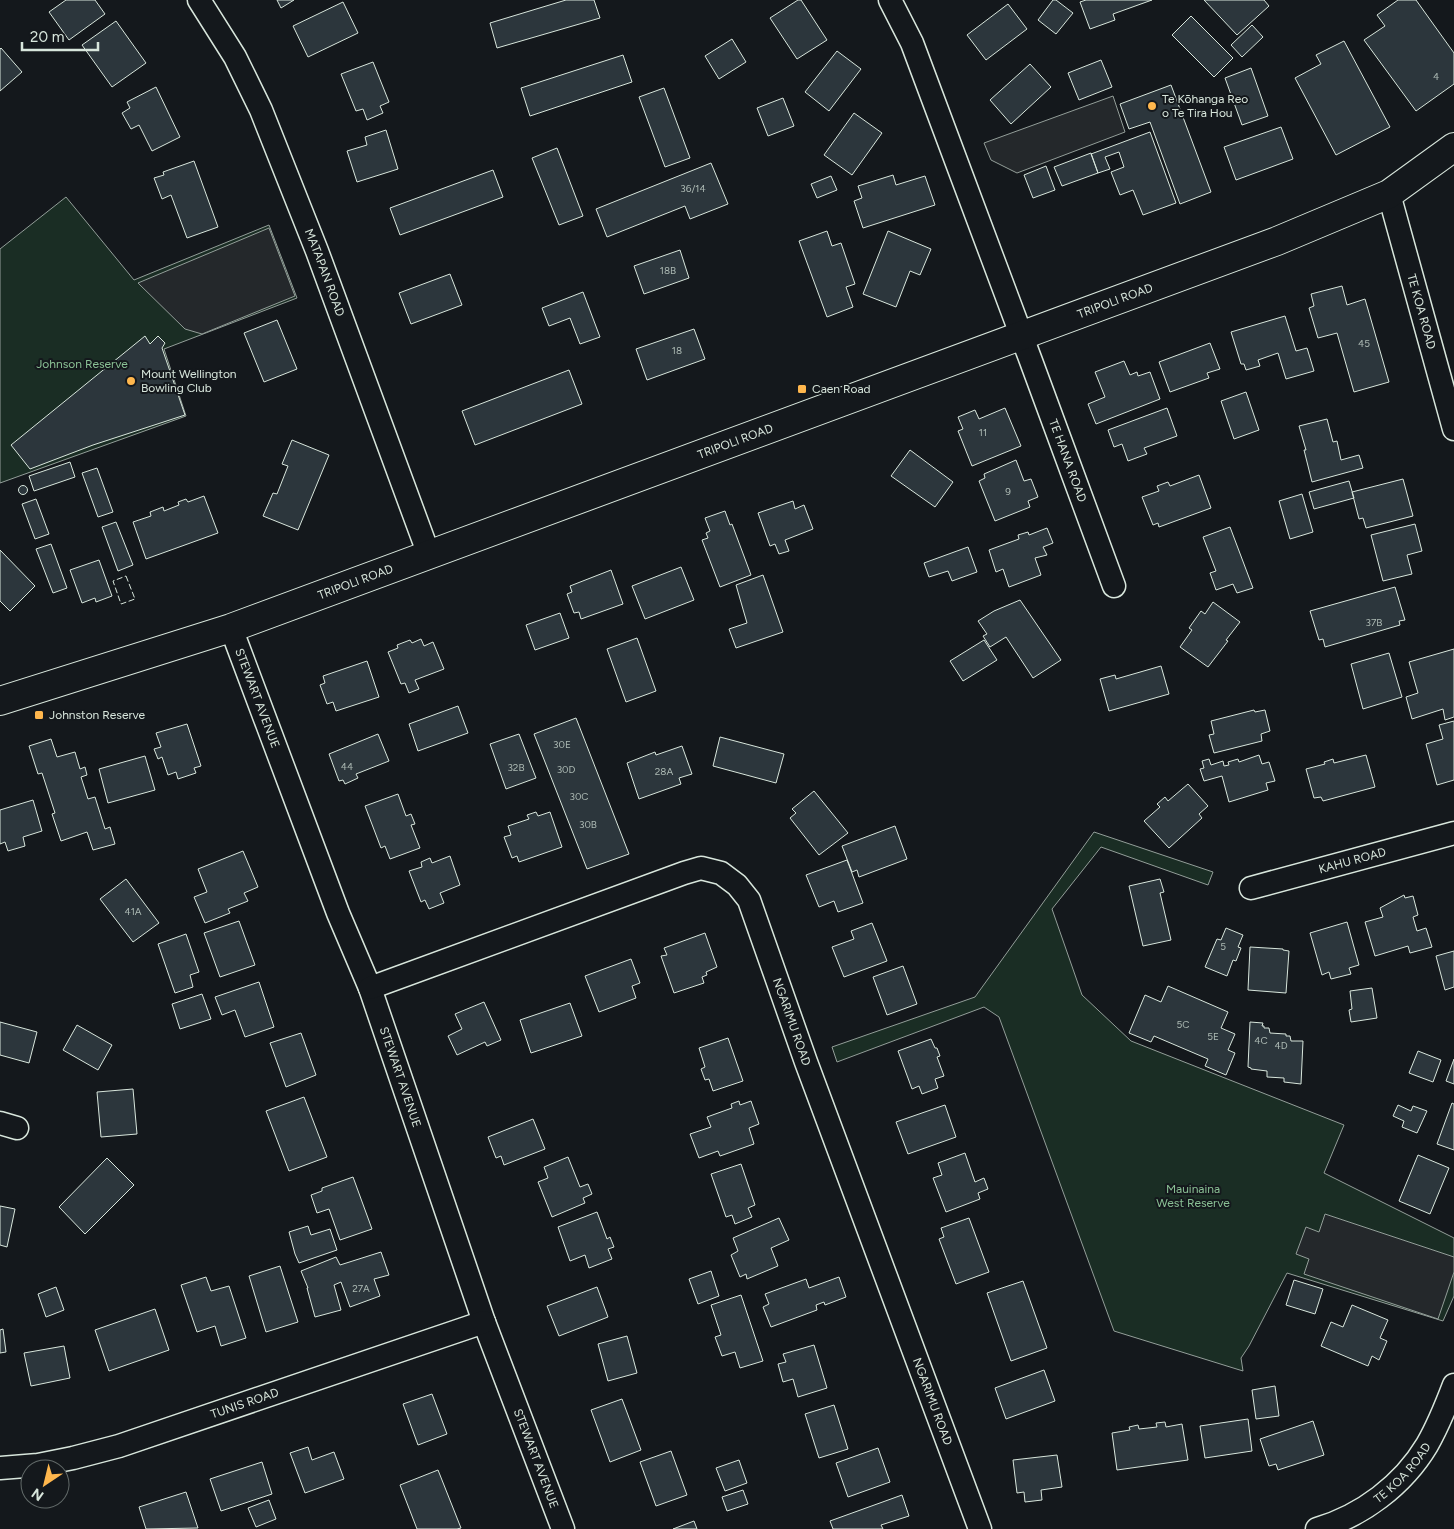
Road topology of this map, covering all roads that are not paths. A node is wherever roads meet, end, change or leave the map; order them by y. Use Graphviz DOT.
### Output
graph roads {
  1 [pos="199,0"];
  2 [pos="890,0"];
  3 [pos="1454,147"];
  4 [pos="1389,194"];
  5 [pos="1021,336"];
  6 [pos="1454,429"];
  7 [pos="429,554"];
  8 [pos="1114,586"];
  9 [pos="231,628"];
  10 [pos="0,701"];
  11 [pos="1454,833"];
  12 [pos="1251,888"];
  13 [pos="370,988"];
  14 [pos="484,1322"];
  15 [pos="1454,1385"];
  16 [pos="0,1468"];
  17 [pos="562,1529"];
  18 [pos="980,1529"];
  19 [pos="1316,1529"];
  1 -- 7 [label="street, MATAPAN ROAD"];
  2 -- 5 [label="street"];
  3 -- 4 [label="street, TRIPOLI ROAD"];
  4 -- 5 [label="street, TRIPOLI ROAD"];
  4 -- 6 [label="street, TE KOA ROAD"];
  5 -- 7 [label="street, TRIPOLI ROAD"];
  5 -- 8 [label="street, TE HANA ROAD"];
  7 -- 9 [label="street, TRIPOLI ROAD"];
  9 -- 10 [label="street, TRIPOLI ROAD"];
  9 -- 13 [label="street, STEWART AVENUE"];
  11 -- 12 [label="street, KAHU ROAD"];
  13 -- 14 [label="street, STEWART AVENUE"];
  13 -- 18 [label="street, NGARIMU ROAD"];
  14 -- 16 [label="street, TUNIS ROAD"];
  14 -- 17 [label="street, STEWART AVENUE"];
  15 -- 19 [label="street, TE KOA ROAD"];
}
